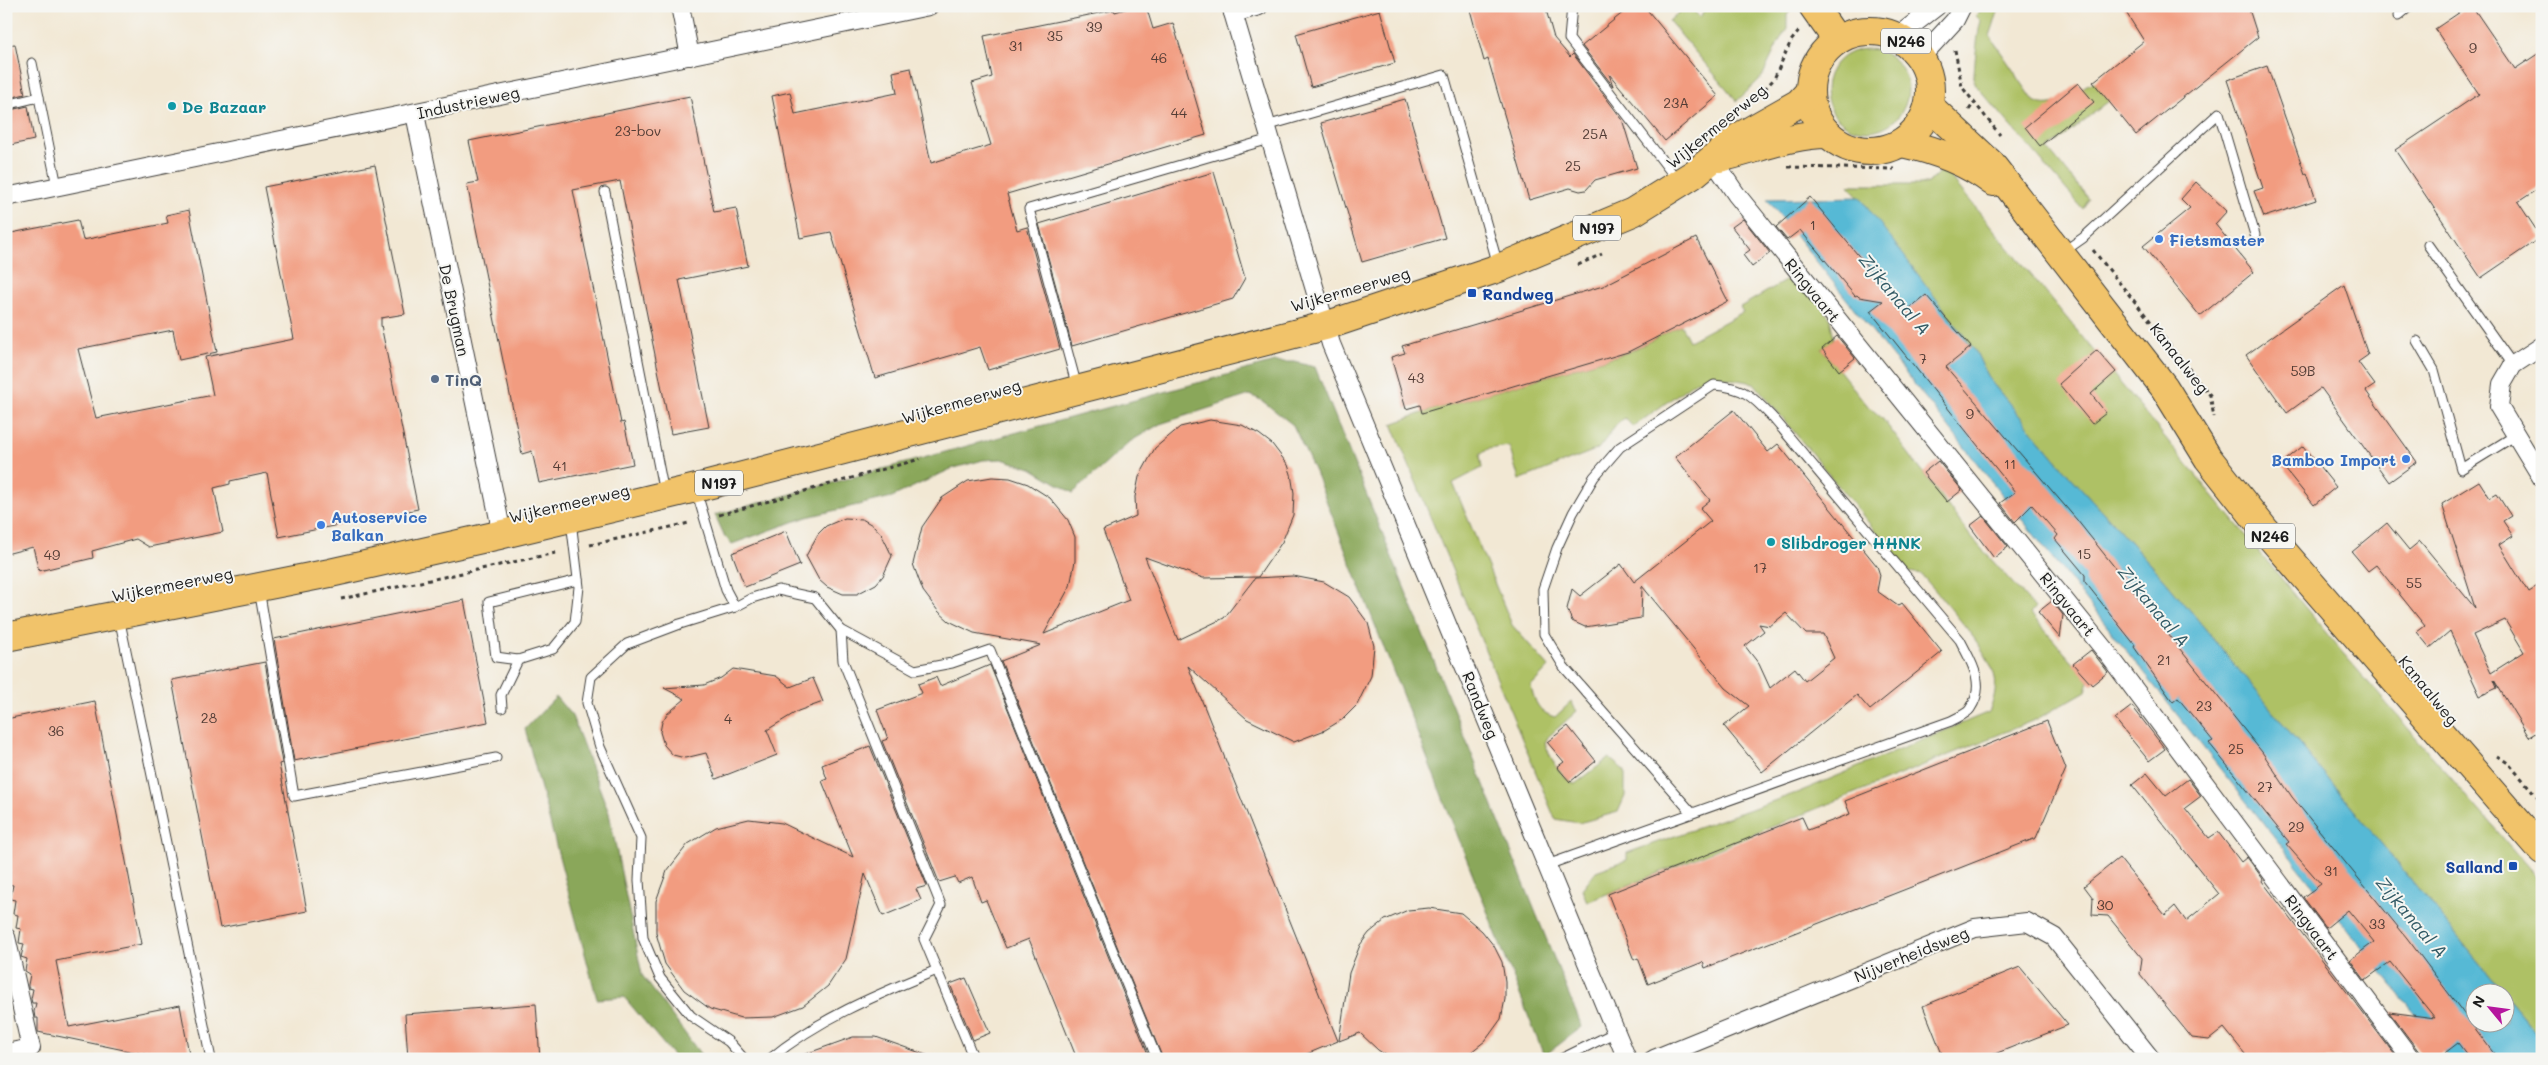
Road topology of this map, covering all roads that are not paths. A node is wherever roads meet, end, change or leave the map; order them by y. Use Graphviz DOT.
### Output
graph roads {
  1 [pos="680,6"];
  2 [pos="929,6"];
  3 [pos="1259,6"];
  4 [pos="1572,6"];
  5 [pos="1936,6"];
  6 [pos="1962,6"];
  7 [pos="2410,6"];
  8 [pos="1232,10"];
  9 [pos="1816,10"];
  10 [pos="2398,16"];
  11 [pos="1898,36"];
  12 [pos="1837,40"];
  13 [pos="690,56"];
  14 [pos="1921,57"];
  15 [pos="32,63"];
  16 [pos="1810,91"];
  17 [pos="39,97"];
  18 [pos="6,105"];
  19 [pos="1929,106"];
  20 [pos="415,114"];
  21 [pos="1268,132"];
  22 [pos="1828,134"];
  23 [pos="1902,143"];
  24 [pos="1713,160"];
  25 [pos="1680,183"];
  26 [pos="57,186"];
  27 [pos="606,192"];
  28 [pos="6,197"];
  29 [pos="2022,204"];
  30 [pos="2255,235"];
  31 [pos="2428,246"];
  32 [pos="2060,254"];
  33 [pos="1499,268"];
  34 [pos="1325,326"];
  35 [pos="2417,341"];
  36 [pos="2542,346"];
  37 [pos="2513,366"];
  38 [pos="1078,390"];
  39 [pos="2516,435"];
  40 [pos="2542,478"];
  41 [pos="696,488"];
  42 [pos="665,496"];
  43 [pos="571,518"];
  44 [pos="499,535"];
  45 [pos="578,580"];
  46 [pos="258,587"];
  47 [pos="735,607"];
  48 [pos="118,614"];
  49 [pos="841,630"];
  50 [pos="6,637"];
  51 [pos="518,660"];
  52 [pos="502,708"];
  53 [pos="496,758"];
  54 [pos="1692,813"];
  55 [pos="2542,850"];
  56 [pos="1547,865"];
  57 [pos="6,937"];
  58 [pos="937,970"];
  59 [pos="1616,1032"];
  60 [pos="6,1053"];
  61 [pos="211,1059"];
  62 [pos="744,1059"];
  63 [pos="770,1059"];
  64 [pos="974,1059"];
  65 [pos="1157,1059"];
  66 [pos="1561,1059"];
  67 [pos="1627,1059"];
  68 [pos="1654,1059"];
  69 [pos="2151,1059"];
  70 [pos="2410,1059"];
  1 -- 13 [label="street"];
  2 -- 13 [label="street, Industrieweg"];
  3 -- 8 [label="street"];
  4 -- 25 [label="lane"];
  5 -- 11 [label="street"];
  6 -- 14 [label="street"];
  7 -- 10 [label="lane"];
  8 -- 21 [label="street, Randweg"];
  9 -- 12 [label="main road"];
  11 -- 12 [label="main road, N246"];
  11 -- 14 [label="main road, N246"];
  12 -- 16 [label="main road, N246"];
  13 -- 20 [label="street, Industrieweg"];
  14 -- 19 [label="main road, N246"];
  15 -- 17 [label="lane"];
  16 -- 22 [label="main road, N246"];
  16 -- 24 [label="main road, Wijkermeerweg / N197"];
  17 -- 18 [label="lane"];
  17 -- 26 [label="lane"];
  19 -- 23 [label="main road, N246"];
  19 -- 29 [label="main road, Kanaalweg / N246"];
  20 -- 26 [label="street, Industrieweg"];
  20 -- 44 [label="street, De Brugman"];
  21 -- 33 [label="lane"];
  21 -- 34 [label="street, Randweg"];
  21 -- 38 [label="lane"];
  22 -- 23 [label="main road, N246"];
  22 -- 24 [label="main road, Wijkermeerweg / N197"];
  23 -- 29 [label="main road, Kanaalweg / N246"];
  24 -- 25 [label="main road, Wijkermeerweg / N197"];
  24 -- 70 [label="street, Ringvaart"];
  25 -- 33 [label="main road, Wijkermeerweg / N197"];
  26 -- 28 [label="street, Industrieweg"];
  27 -- 42 [label="lane"];
  29 -- 32 [label="main road, Kanaalweg / N246"];
  30 -- 32 [label="lane"];
  31 -- 37 [label="lane"];
  32 -- 55 [label="main road, Kanaalweg / N246"];
  33 -- 34 [label="main road, Wijkermeerweg / N197"];
  34 -- 38 [label="main road, Wijkermeerweg / N197"];
  34 -- 56 [label="street, Randweg"];
  35 -- 39 [label="lane"];
  36 -- 37 [label="street"];
  37 -- 39 [label="street"];
  38 -- 41 [label="main road, Wijkermeerweg / N197"];
  39 -- 40 [label="street"];
  41 -- 42 [label="main road, Wijkermeerweg / N197"];
  41 -- 47 [label="lane"];
  42 -- 43 [label="main road, Wijkermeerweg / N197"];
  43 -- 44 [label="main road, Wijkermeerweg / N197"];
  43 -- 45 [label="lane"];
  44 -- 46 [label="main road, Wijkermeerweg / N197"];
  45 -- 51 [label="lane"];
  45 -- 51 [label="lane"];
  46 -- 48 [label="main road, Wijkermeerweg / N197"];
  46 -- 53 [label="lane"];
  47 -- 49 [label="lane"];
  47 -- 62 [label="lane"];
  48 -- 50 [label="main road, Wijkermeerweg / N197"];
  48 -- 61 [label="lane"];
  49 -- 58 [label="lane"];
  49 -- 65 [label="lane"];
  51 -- 52 [label="lane"];
  54 -- 54 [label="lane"];
  54 -- 56 [label="lane"];
  56 -- 59 [label="street, Randweg"];
  57 -- 60 [label="street"];
  58 -- 63 [label="lane"];
  58 -- 64 [label="lane"];
  59 -- 66 [label="lane"];
  59 -- 67 [label="street, Randweg"];
  68 -- 69 [label="street, Nijverheidsweg"];
}
